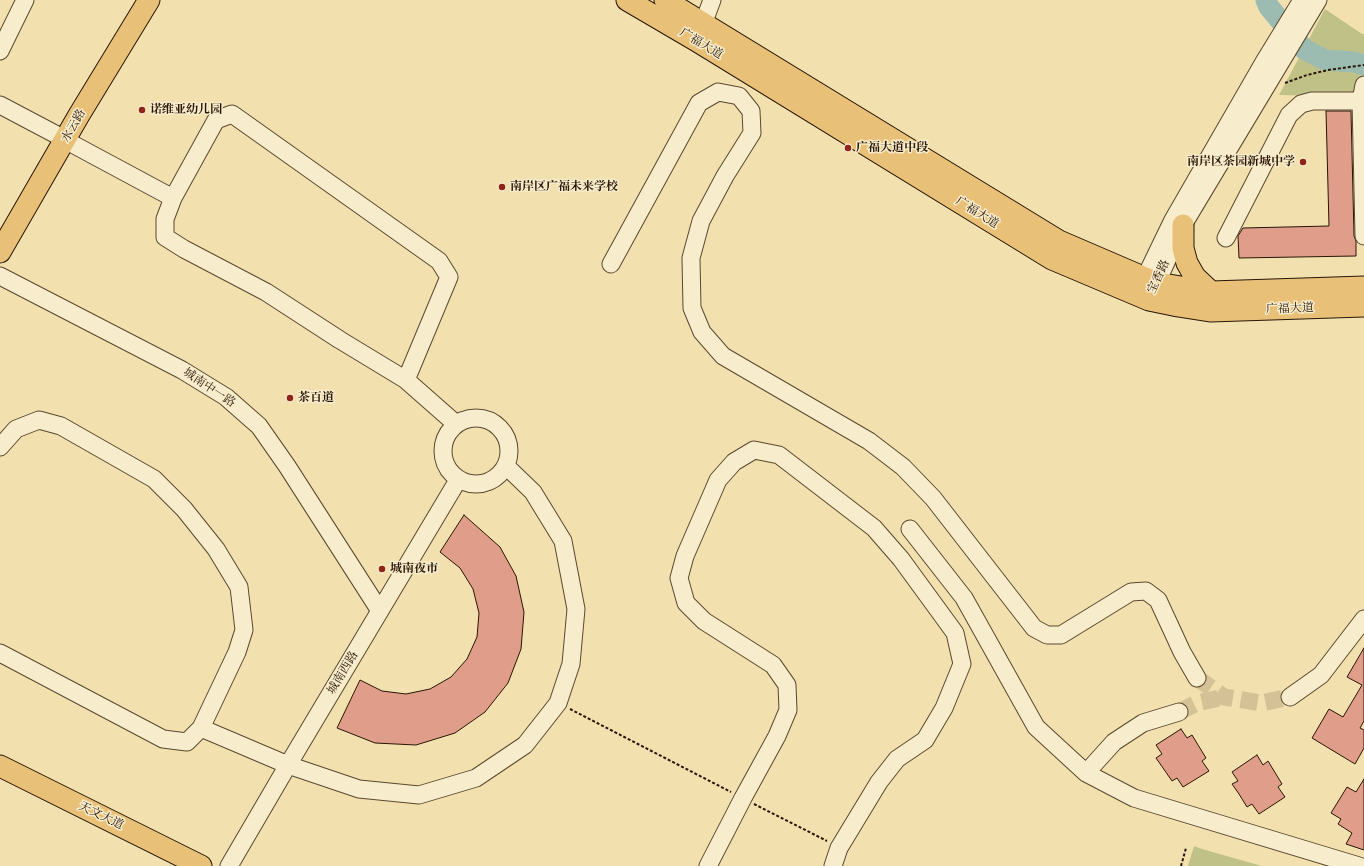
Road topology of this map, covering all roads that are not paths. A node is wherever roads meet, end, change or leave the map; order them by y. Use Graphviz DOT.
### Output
graph roads {
  1 [pos="25,0"];
  2 [pos="134,0"];
  3 [pos="149,0"];
  4 [pos="627,0"];
  5 [pos="665,0"];
  6 [pos="712,0"];
  7 [pos="1302,0"];
  8 [pos="1318,0"];
  9 [pos="700,32"];
  10 [pos="0,51"];
  11 [pos="1274,72"];
  12 [pos="1362,94"];
  13 [pos="0,105"];
  14 [pos="60,137"];
  15 [pos="173,198"];
  16 [pos="1183,225"];
  17 [pos="0,228"];
  18 [pos="1364,236"];
  19 [pos="1226,238"];
  20 [pos="0,252"];
  21 [pos="611,264"];
  22 [pos="0,276"];
  23 [pos="1150,287"];
  24 [pos="1364,287"];
  25 [pos="1211,292"];
  26 [pos="1364,306"];
  27 [pos="406,380"];
  28 [pos="456,424"];
  29 [pos="0,447"];
  30 [pos="506,466"];
  31 [pos="458,480"];
  32 [pos="910,530"];
  33 [pos="380,611"];
  34 [pos="1364,619"];
  35 [pos="0,653"];
  36 [pos="1197,678"];
  37 [pos="1290,697"];
  38 [pos="1178,712"];
  39 [pos="201,728"];
  40 [pos="288,765"];
  41 [pos="0,766"];
  42 [pos="1086,772"];
  43 [pos="0,782"];
  44 [pos="172,866"];
  45 [pos="201,866"];
  46 [pos="229,866"];
  47 [pos="708,866"];
  48 [pos="833,866"];
  49 [pos="1359,866"];
  1 -- 10 [label="street"];
  2 -- 14 [label="main road, 水云路"];
  3 -- 14 [label="main road, 水云路"];
  4 -- 9 [label="main road, 广福大道"];
  5 -- 9 [label="main road, 广福大道"];
  6 -- 9 [label="street"];
  7 -- 11 [label="street, 宝香路"];
  8 -- 11 [label="street, 宝香路"];
  9 -- 23 [label="main road, 广福大道"];
  11 -- 16 [label="street, 宝香路"];
  11 -- 23 [label="street, 宝香路"];
  12 -- 18 [label="street"];
  12 -- 19 [label="street"];
  13 -- 14 [label="street"];
  14 -- 15 [label="street"];
  14 -- 17 [label="main road, 水云路"];
  14 -- 20 [label="main road, 水云路"];
  15 -- 27 [label="street"];
  15 -- 27 [label="street"];
  16 -- 23 [label="street, 宝香路"];
  16 -- 25 [label="main road"];
  21 -- 36 [label="street"];
  22 -- 33 [label="street, 城南中一路"];
  23 -- 25 [label="main road, 广福大道"];
  23 -- 26 [label="main road, 广福大道"];
  24 -- 25 [label="main road, 广福大道"];
  27 -- 28 [label="street"];
  28 -- 30 [label="street"];
  28 -- 31 [label="street"];
  29 -- 39 [label="street"];
  30 -- 31 [label="street"];
  30 -- 40 [label="street"];
  31 -- 33 [label="street, 城南西路"];
  32 -- 42 [label="street"];
  33 -- 40 [label="street, 城南西路"];
  34 -- 37 [label="street"];
  35 -- 39 [label="street"];
  38 -- 42 [label="street"];
  39 -- 40 [label="street"];
  40 -- 46 [label="street, 城南西路"];
  41 -- 45 [label="main road, 天文大道"];
  42 -- 49 [label="street"];
  43 -- 44 [label="main road, 天文大道"];
  47 -- 48 [label="street"];
}
